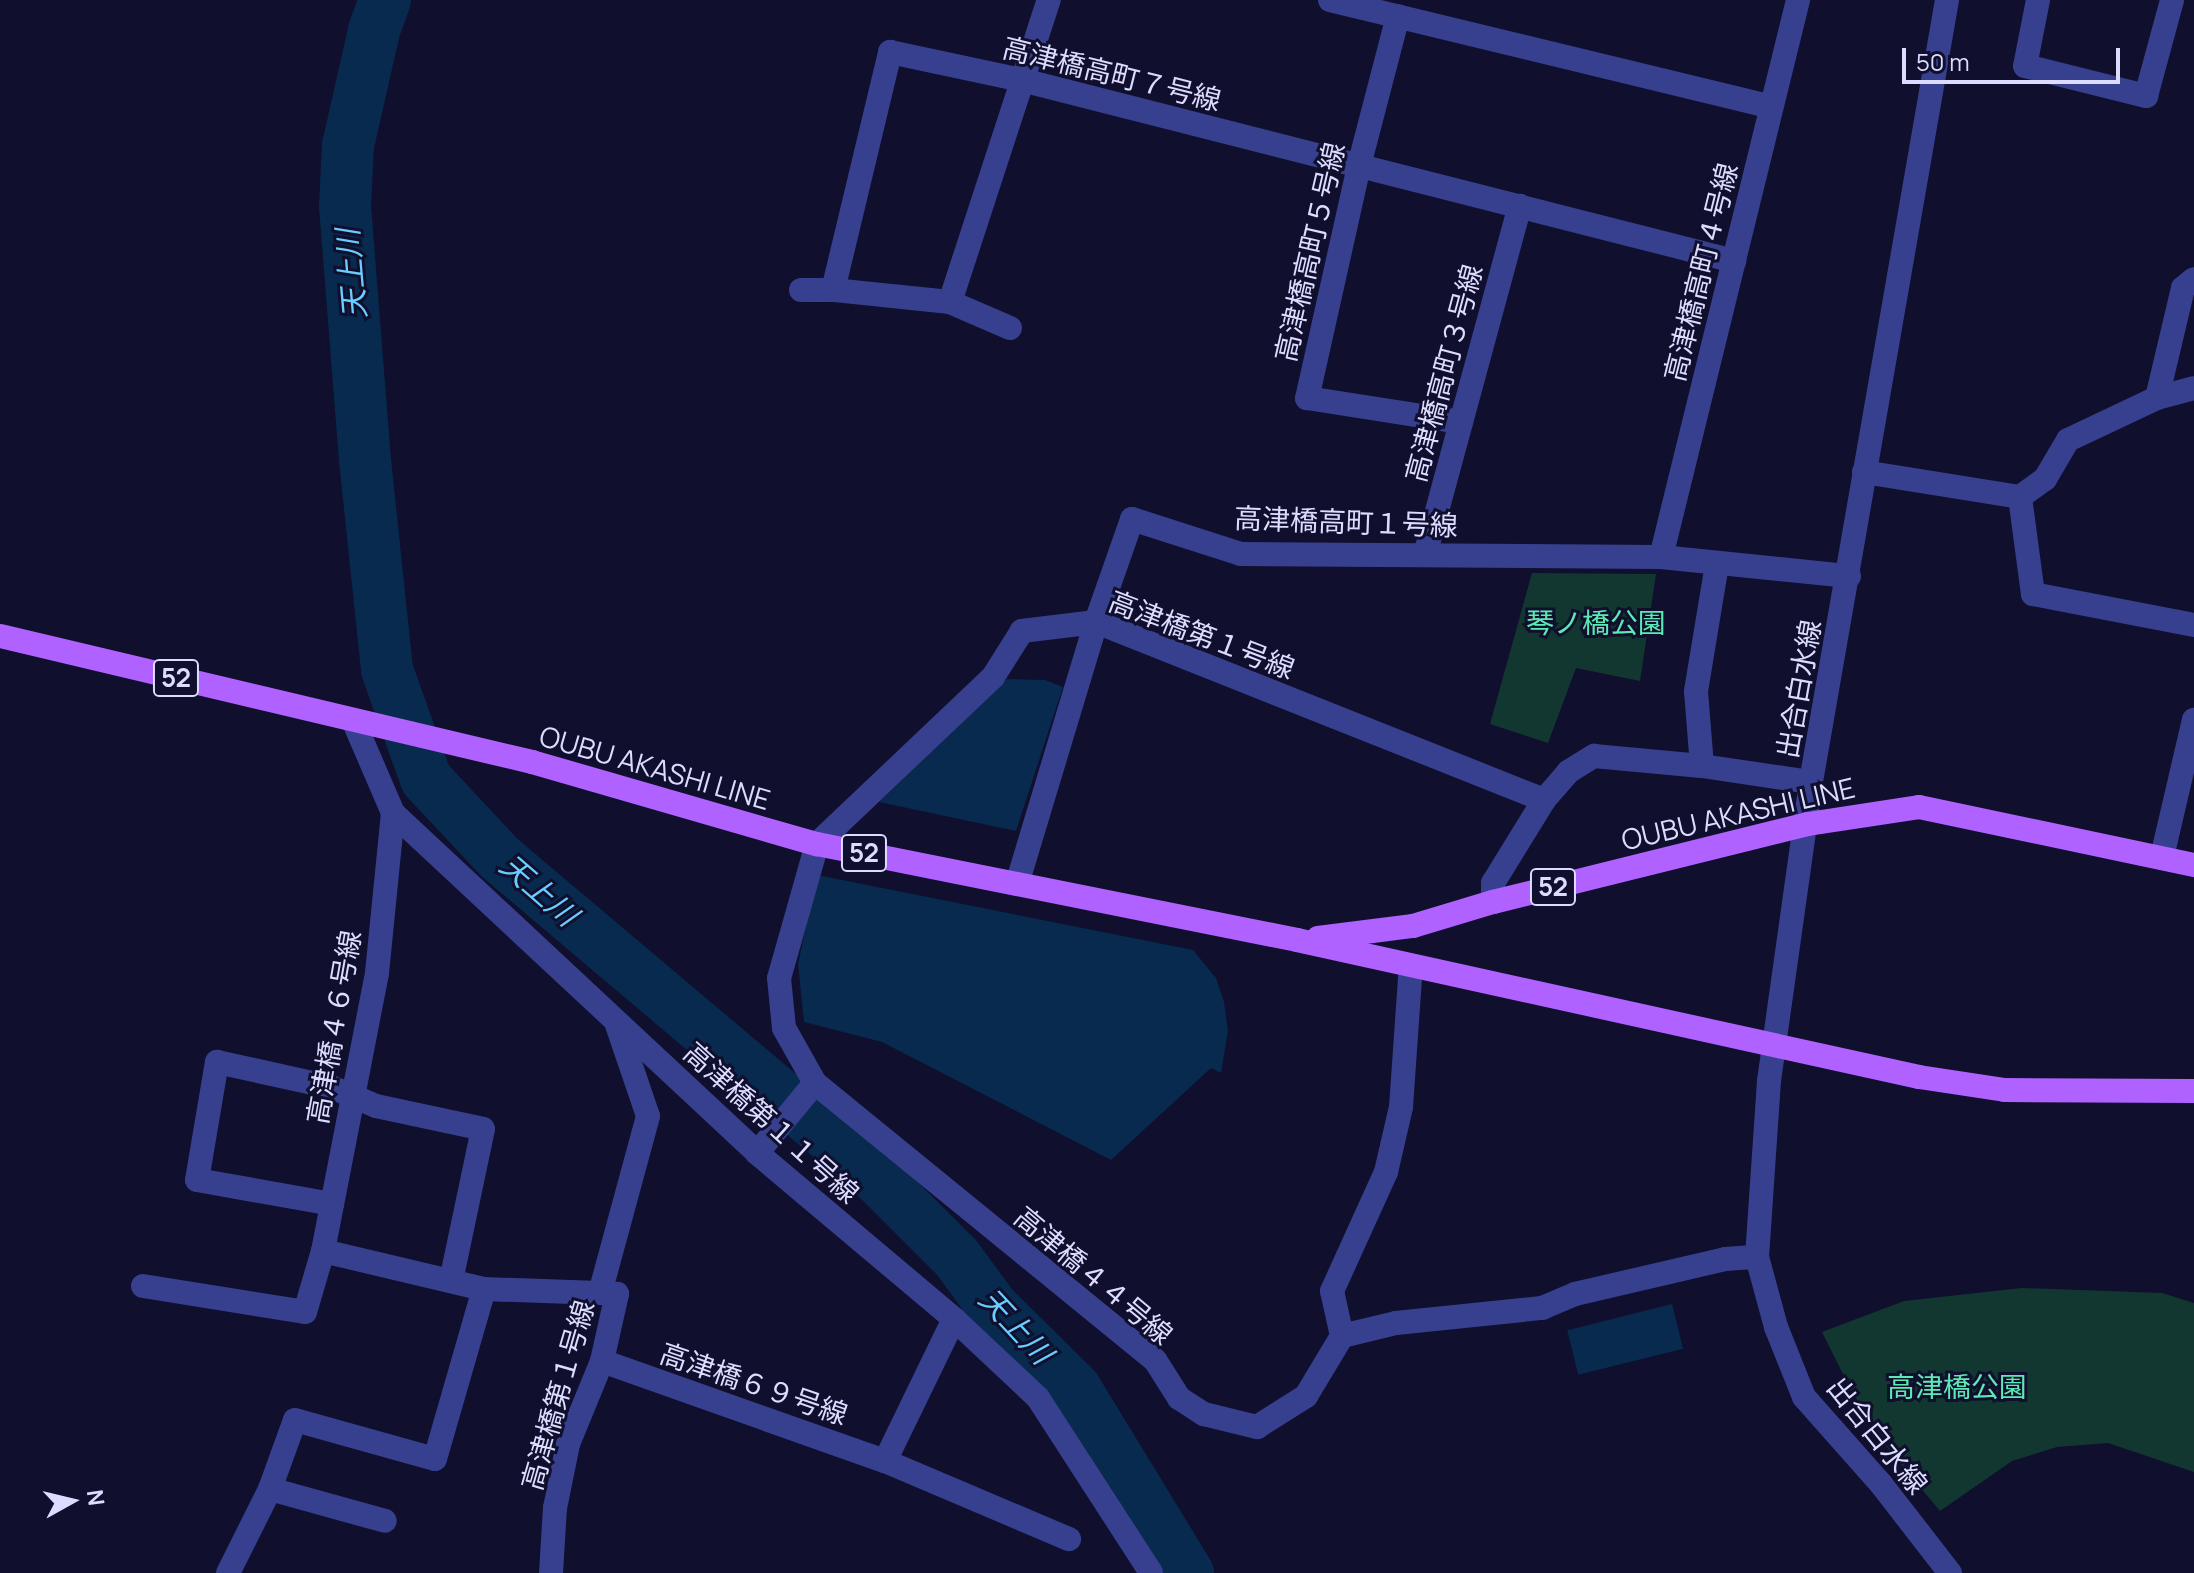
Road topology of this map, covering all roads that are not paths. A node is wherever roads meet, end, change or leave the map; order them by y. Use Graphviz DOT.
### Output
graph roads {
  1 [pos="1049,0"];
  2 [pos="1330,0"];
  3 [pos="1798,0"];
  4 [pos="1947,0"];
  5 [pos="2038,0"];
  6 [pos="2172,0"];
  7 [pos="1398,16"];
  8 [pos="1022,80"];
  9 [pos="1771,107"];
  10 [pos="1359,166"];
  11 [pos="1520,206"];
  12 [pos="1734,261"];
  13 [pos="2188,284"];
  14 [pos="801,290"];
  15 [pos="833,290"];
  16 [pos="950,302"];
  17 [pos="1010,328"];
  18 [pos="2194,388"];
  19 [pos="2157,398"];
  20 [pos="1461,422"];
  21 [pos="1864,472"];
  22 [pos="2020,497"];
  23 [pos="1425,555"];
  24 [pos="1661,557"];
  25 [pos="1717,564"];
  26 [pos="1849,576"];
  27 [pos="1096,622"];
  28 [pos="2194,625"];
  29 [pos="0,636"];
  30 [pos="353,720"];
  31 [pos="2194,720"];
  32 [pos="1702,766"];
  33 [pos="1811,782"];
  34 [pos="1544,800"];
  35 [pos="393,813"];
  36 [pos="1808,824"];
  37 [pos="817,844"];
  38 [pos="2162,857"];
  39 [pos="2194,865"];
  40 [pos="1017,884"];
  41 [pos="1493,902"];
  42 [pos="1297,940"];
  43 [pos="1411,965"];
  44 [pos="616,1022"];
  45 [pos="1775,1045"];
  46 [pos="815,1083"];
  47 [pos="2194,1091"];
  48 [pos="352,1097"];
  49 [pos="757,1153"];
  50 [pos="332,1204"];
  51 [pos="323,1251"];
  52 [pos="1757,1257"];
  53 [pos="451,1281"];
  54 [pos="143,1286"];
  55 [pos="484,1289"];
  56 [pos="600,1293"];
  57 [pos="954,1319"];
  58 [pos="1342,1336"];
  59 [pos="602,1361"];
  60 [pos="885,1461"];
  61 [pos="270,1489"];
  62 [pos="385,1521"];
  63 [pos="1069,1539"];
  64 [pos="228,1573"];
  65 [pos="551,1573"];
  66 [pos="1151,1573"];
  67 [pos="1950,1573"];
  1 -- 8 [label="street"];
  2 -- 7 [label="street"];
  3 -- 9 [label="street, 高津橋高町４号線"];
  4 -- 21 [label="street, 出合白水線"];
  5 -- 6 [label="street"];
  7 -- 9 [label="street"];
  7 -- 10 [label="street, 高津橋高町５号線"];
  8 -- 10 [label="street, 高津橋高町７号線"];
  8 -- 15 [label="street, 高津橋高町７号線"];
  8 -- 16 [label="street"];
  9 -- 12 [label="street, 高津橋高町４号線"];
  10 -- 11 [label="street, 高津橋高町７号線"];
  10 -- 20 [label="street, 高津橋高町５号線"];
  11 -- 12 [label="street, 高津橋高町７号線"];
  11 -- 20 [label="street, 高津橋高町３号線"];
  12 -- 24 [label="street, 高津橋高町４号線"];
  13 -- 19 [label="street"];
  14 -- 15 [label="street"];
  15 -- 16 [label="street"];
  16 -- 17 [label="street"];
  18 -- 19 [label="street"];
  19 -- 22 [label="street"];
  20 -- 23 [label="street, 高津橋高町３号線"];
  21 -- 22 [label="street"];
  21 -- 26 [label="street, 出合白水線"];
  22 -- 28 [label="street"];
  23 -- 24 [label="street, 高津橋高町１号線"];
  23 -- 27 [label="street, 高津橋高町１号線"];
  24 -- 25 [label="street, 高津橋高町１号線"];
  25 -- 26 [label="street, 高津橋高町１号線"];
  25 -- 32 [label="street"];
  26 -- 33 [label="street, 出合白水線"];
  27 -- 34 [label="street, 高津橋第１号線"];
  27 -- 37 [label="street, 高津橋第１号線"];
  27 -- 40 [label="street, 高津橋高町１号線"];
  29 -- 30 [label="main road, OUBU AKASHI LINE / 52"];
  30 -- 35 [label="street, 高津橋第１１号線"];
  30 -- 37 [label="main road, OUBU AKASHI LINE / 52"];
  31 -- 38 [label="street"];
  32 -- 33 [label="street"];
  32 -- 34 [label="street"];
  33 -- 36 [label="street, 出合白水線"];
  34 -- 41 [label="street"];
  35 -- 44 [label="street, 高津橋第１１号線"];
  35 -- 48 [label="street, 高津橋４６号線"];
  36 -- 38 [label="main road, OUBU AKASHI LINE / 52"];
  36 -- 41 [label="main road, OUBU AKASHI LINE / 52"];
  36 -- 45 [label="street, 出合白水線"];
  37 -- 40 [label="main road, OUBU AKASHI LINE / 52"];
  37 -- 46 [label="street, 高津橋４４号線"];
  38 -- 39 [label="main road, OUBU AKASHI LINE / 52"];
  40 -- 42 [label="main road, OUBU AKASHI LINE / 52"];
  41 -- 42 [label="main road, OUBU AKASHI LINE / 52"];
  42 -- 43 [label="main road, OUBU AKASHI LINE / 52"];
  43 -- 45 [label="main road, OUBU AKASHI LINE / 52"];
  43 -- 58 [label="street"];
  44 -- 49 [label="street, 高津橋第１１号線"];
  44 -- 56 [label="street, 高津橋第１号線"];
  45 -- 47 [label="main road, OUBU AKASHI LINE / 52"];
  45 -- 52 [label="street, 出合白水線"];
  46 -- 49 [label="street"];
  46 -- 58 [label="street, 高津橋４４号線"];
  48 -- 50 [label="street, 高津橋４６号線"];
  48 -- 50 [label="street"];
  48 -- 53 [label="street"];
  49 -- 57 [label="street, 高津橋第１１号線"];
  50 -- 51 [label="street, 高津橋４６号線"];
  51 -- 53 [label="street"];
  51 -- 54 [label="street, 高津橋４６号線"];
  52 -- 58 [label="street"];
  52 -- 67 [label="street, 出合白水線"];
  53 -- 55 [label="street"];
  55 -- 56 [label="street"];
  55 -- 61 [label="street"];
  56 -- 59 [label="street, 高津橋第１号線"];
  57 -- 60 [label="street"];
  57 -- 66 [label="street, 高津橋第１１号線"];
  59 -- 60 [label="street, 高津橋６９号線"];
  59 -- 65 [label="street, 高津橋第１号線"];
  60 -- 63 [label="street, 高津橋６９号線"];
  61 -- 62 [label="street"];
  61 -- 64 [label="street"];
}
